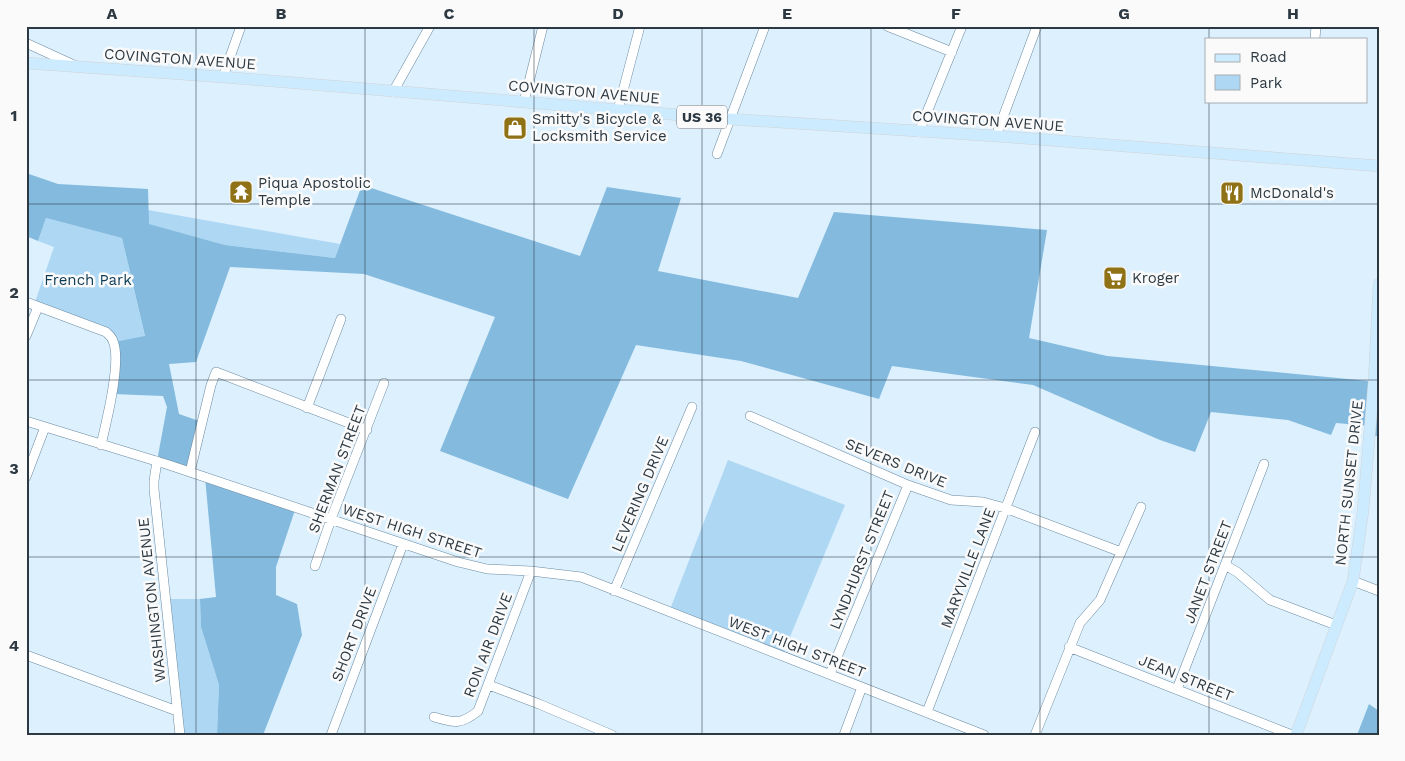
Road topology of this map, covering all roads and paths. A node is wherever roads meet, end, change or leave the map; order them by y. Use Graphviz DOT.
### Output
graph roads {
  1 [pos="241,26"];
  2 [pos="430,26"];
  3 [pos="543,26"];
  4 [pos="640,26"];
  5 [pos="765,26"];
  6 [pos="887,26"];
  7 [pos="962,26"];
  8 [pos="1037,26"];
  9 [pos="26,43"];
  10 [pos="952,52"];
  11 [pos="26,63"];
  12 [pos="76,66"];
  13 [pos="223,77"];
  14 [pos="393,92"];
  15 [pos="524,102"];
  16 [pos="618,110"];
  17 [pos="729,119"];
  18 [pos="919,132"];
  19 [pos="996,136"];
  20 [pos="717,154"];
  21 [pos="1379,166"];
  22 [pos="1379,284"];
  23 [pos="26,302"];
  24 [pos="38,307"];
  25 [pos="341,319"];
  26 [pos="26,336"];
  27 [pos="384,383"];
  28 [pos="692,407"];
  29 [pos="307,408"];
  30 [pos="750,416"];
  31 [pos="26,421"];
  32 [pos="45,427"];
  33 [pos="367,430"];
  34 [pos="1035,432"];
  35 [pos="101,445"];
  36 [pos="157,462"];
  37 [pos="1264,464"];
  38 [pos="190,472"];
  39 [pos="26,477"];
  40 [pos="908,485"];
  41 [pos="1141,507"];
  42 [pos="1006,508"];
  43 [pos="331,520"];
  44 [pos="403,544"];
  45 [pos="1121,552"];
  46 [pos="1225,565"];
  47 [pos="315,566"];
  48 [pos="531,571"];
  49 [pos="1353,581"];
  50 [pos="614,591"];
  51 [pos="1379,591"];
  52 [pos="1336,625"];
  53 [pos="1069,647"];
  54 [pos="26,655"];
  55 [pos="830,674"];
  56 [pos="488,685"];
  57 [pos="862,688"];
  58 [pos="1177,689"];
  59 [pos="177,712"];
  60 [pos="927,712"];
  61 [pos="434,718"];
  62 [pos="180,735"];
  63 [pos="331,735"];
  64 [pos="612,735"];
  65 [pos="844,735"];
  66 [pos="984,735"];
  67 [pos="1035,735"];
  68 [pos="1292,735"];
  69 [pos="1296,735"];
  1 -- 13 [label="street"];
  2 -- 14 [label="street"];
  3 -- 15 [label="street"];
  4 -- 16 [label="street"];
  5 -- 17 [label="street"];
  6 -- 10 [label="street"];
  7 -- 10 [label="street"];
  8 -- 19 [label="street"];
  9 -- 12 [label="street"];
  10 -- 18 [label="street"];
  11 -- 12 [label="main road, COVINGTON AVENUE / US 36"];
  12 -- 13 [label="main road, COVINGTON AVENUE / US 36"];
  13 -- 14 [label="main road, COVINGTON AVENUE / US 36"];
  14 -- 15 [label="main road, COVINGTON AVENUE / US 36"];
  15 -- 16 [label="main road, COVINGTON AVENUE / US 36"];
  16 -- 17 [label="main road, COVINGTON AVENUE / US 36"];
  17 -- 18 [label="main road, COVINGTON AVENUE / US 36"];
  17 -- 20 [label="street"];
  18 -- 19 [label="main road, COVINGTON AVENUE / US 36"];
  19 -- 21 [label="main road, COVINGTON AVENUE / US 36"];
  22 -- 49 [label="main road, NORTH SUNSET DRIVE"];
  23 -- 24 [label="street"];
  24 -- 26 [label="street"];
  24 -- 35 [label="street"];
  25 -- 29 [label="street"];
  27 -- 33 [label="street, SHERMAN STREET"];
  28 -- 50 [label="street, LEVERING DRIVE"];
  29 -- 33 [label="street"];
  29 -- 38 [label="street"];
  30 -- 40 [label="street, SEVERS DRIVE"];
  31 -- 32 [label="street, WEST HIGH STREET"];
  32 -- 35 [label="street, WEST HIGH STREET"];
  32 -- 39 [label="street"];
  33 -- 43 [label="street, SHERMAN STREET"];
  34 -- 42 [label="street, MARYVILLE LANE"];
  35 -- 36 [label="street, WEST HIGH STREET"];
  36 -- 38 [label="street, WEST HIGH STREET"];
  36 -- 59 [label="street, WASHINGTON AVENUE"];
  37 -- 46 [label="street, JANET STREET"];
  38 -- 43 [label="street, WEST HIGH STREET"];
  40 -- 42 [label="street, SEVERS DRIVE"];
  40 -- 55 [label="street, LYNDHURST STREET"];
  41 -- 45 [label="street"];
  42 -- 45 [label="street, SEVERS DRIVE"];
  42 -- 60 [label="street, MARYVILLE LANE"];
  43 -- 44 [label="street, WEST HIGH STREET"];
  43 -- 47 [label="street, SHERMAN STREET"];
  44 -- 48 [label="street, WEST HIGH STREET"];
  44 -- 63 [label="street, SHORT DRIVE"];
  45 -- 53 [label="street"];
  46 -- 52 [label="street"];
  46 -- 58 [label="street, JANET STREET"];
  48 -- 50 [label="street, WEST HIGH STREET"];
  48 -- 56 [label="street, RON AIR DRIVE"];
  49 -- 51 [label="street"];
  49 -- 52 [label="main road, NORTH SUNSET DRIVE"];
  50 -- 55 [label="street, WEST HIGH STREET"];
  52 -- 69 [label="main road, NORTH SUNSET DRIVE"];
  53 -- 58 [label="street, JEAN STREET"];
  53 -- 67 [label="street"];
  54 -- 59 [label="street"];
  55 -- 57 [label="street, WEST HIGH STREET"];
  56 -- 61 [label="street, RON AIR DRIVE"];
  56 -- 64 [label="street"];
  57 -- 60 [label="street, WEST HIGH STREET"];
  57 -- 65 [label="street"];
  58 -- 68 [label="street, JEAN STREET"];
  59 -- 62 [label="street, WASHINGTON AVENUE"];
  60 -- 66 [label="street, WEST HIGH STREET"];
}
